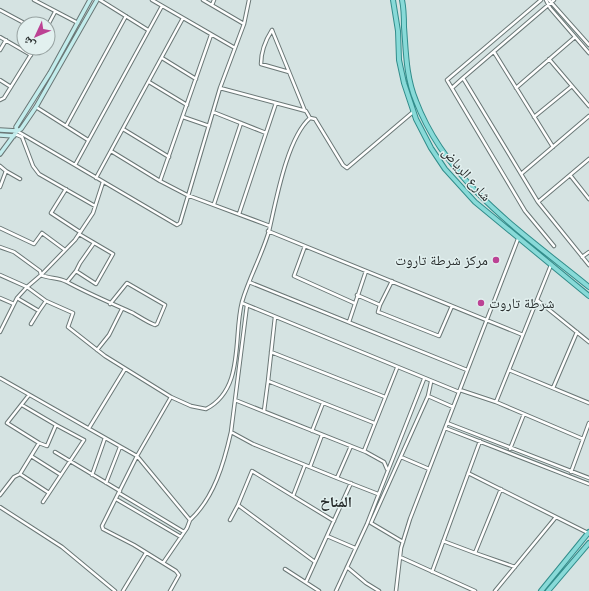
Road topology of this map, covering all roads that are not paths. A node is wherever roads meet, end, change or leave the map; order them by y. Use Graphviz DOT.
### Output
graph roads {
  1 [pos="34,0"];
  2 [pos="90,0"];
  3 [pos="98,0"];
  4 [pos="152,0"];
  5 [pos="203,0"];
  6 [pos="214,0"];
  7 [pos="249,0"];
  8 [pos="394,0"];
  9 [pos="402,0"];
  10 [pos="541,0"];
  11 [pos="550,1"];
  12 [pos="212,5"];
  13 [pos="548,5"];
  14 [pos="162,6"];
  15 [pos="0,10"];
  16 [pos="56,12"];
  17 [pos="54,16"];
  18 [pos="126,16"];
  19 [pos="184,18"];
  20 [pos="16,19"];
  21 [pos="78,23"];
  22 [pos="244,24"];
  23 [pos="148,30"];
  24 [pos="579,33"];
  25 [pos="211,34"];
  26 [pos="0,37"];
  27 [pos="575,37"];
  28 [pos="6,40"];
  29 [pos="578,40"];
  30 [pos="589,45"];
  31 [pos="16,46"];
  32 [pos="235,48"];
  33 [pos="0,50"];
  34 [pos="494,52"];
  35 [pos="589,53"];
  36 [pos="30,56"];
  37 [pos="162,58"];
  38 [pos="549,59"];
  39 [pos="290,72"];
  40 [pos="464,78"];
  41 [pos="196,79"];
  42 [pos="0,80"];
  43 [pos="149,82"];
  44 [pos="572,86"];
  45 [pos="11,87"];
  46 [pos="220,88"];
  47 [pos="452,88"];
  48 [pos="516,88"];
  49 [pos="0,100"];
  50 [pos="276,103"];
  51 [pos="187,105"];
  52 [pos="589,106"];
  53 [pos="36,107"];
  54 [pos="306,111"];
  55 [pos="213,112"];
  56 [pos="413,112"];
  57 [pos="589,116"];
  58 [pos="183,117"];
  59 [pos="534,117"];
  60 [pos="310,118"];
  61 [pos="241,123"];
  62 [pos="66,126"];
  63 [pos="209,126"];
  64 [pos="123,129"];
  65 [pos="0,130"];
  66 [pos="266,133"];
  67 [pos="15,134"];
  68 [pos="0,135"];
  69 [pos="88,140"];
  70 [pos="552,147"];
  71 [pos="111,151"];
  72 [pos="0,154"];
  73 [pos="169,157"];
  74 [pos="589,159"];
  75 [pos="75,165"];
  76 [pos="0,166"];
  77 [pos="6,171"];
  78 [pos="521,174"];
  79 [pos="570,175"];
  80 [pos="96,178"];
  81 [pos="20,179"];
  82 [pos="160,181"];
  83 [pos="104,182"];
  84 [pos="0,187"];
  85 [pos="66,190"];
  86 [pos="187,195"];
  87 [pos="589,199"];
  88 [pos="538,202"];
  89 [pos="214,204"];
  90 [pos="96,206"];
  91 [pos="239,214"];
  92 [pos="270,226"];
  93 [pos="0,228"];
  94 [pos="268,231"];
  95 [pos="80,233"];
  96 [pos="518,239"];
  97 [pos="94,243"];
  98 [pos="305,246"];
  99 [pos="554,246"];
  100 [pos="0,247"];
  101 [pos="65,250"];
  102 [pos="589,252"];
  103 [pos="582,257"];
  104 [pos="589,264"];
  105 [pos="551,265"];
  106 [pos="76,271"];
  107 [pos="366,271"];
  108 [pos="0,274"];
  109 [pos="41,275"];
  110 [pos="392,281"];
  111 [pos="68,282"];
  112 [pos="250,282"];
  113 [pos="27,287"];
  114 [pos="589,287"];
  115 [pos="357,295"];
  116 [pos="589,296"];
  117 [pos="0,298"];
  118 [pos="17,298"];
  119 [pos="537,300"];
  120 [pos="46,301"];
  121 [pos="242,303"];
  122 [pos="14,304"];
  123 [pos="110,304"];
  124 [pos="354,304"];
  125 [pos="380,305"];
  126 [pos="247,306"];
  127 [pos="452,306"];
  128 [pos="122,309"];
  129 [pos="39,311"];
  130 [pos="275,317"];
  131 [pos="487,320"];
  132 [pos="349,322"];
  133 [pos="31,324"];
  134 [pos="0,332"];
  135 [pos="577,332"];
  136 [pos="523,335"];
  137 [pos="589,342"];
  138 [pos="97,350"];
  139 [pos="271,352"];
  140 [pos="397,368"];
  141 [pos="125,369"];
  142 [pos="467,370"];
  143 [pos="509,370"];
  144 [pos="0,378"];
  145 [pos="424,379"];
  146 [pos="268,381"];
  147 [pos="431,382"];
  148 [pos="552,388"];
  149 [pos="459,391"];
  150 [pos="29,395"];
  151 [pos="428,396"];
  152 [pos="170,397"];
  153 [pos="385,397"];
  154 [pos="235,400"];
  155 [pos="496,402"];
  156 [pos="323,403"];
  157 [pos="589,403"];
  158 [pos="22,405"];
  159 [pos="453,407"];
  160 [pos="264,411"];
  161 [pos="524,414"];
  162 [pos="374,423"];
  163 [pos="447,423"];
  164 [pos="589,423"];
  165 [pos="56,425"];
  166 [pos="89,428"];
  167 [pos="445,428"];
  168 [pos="312,431"];
  169 [pos="231,432"];
  170 [pos="322,435"];
  171 [pos="105,438"];
  172 [pos="583,439"];
  173 [pos="480,441"];
  174 [pos="39,443"];
  175 [pos="351,446"];
  176 [pos="120,447"];
  177 [pos="510,448"];
  178 [pos="364,451"];
  179 [pos="55,452"];
  180 [pos="508,452"];
  181 [pos="31,456"];
  182 [pos="137,456"];
  183 [pos="401,457"];
  184 [pos="70,461"];
  185 [pos="305,465"];
  186 [pos="310,467"];
  187 [pos="387,469"];
  188 [pos="429,469"];
  189 [pos="571,472"];
  190 [pos="468,473"];
  191 [pos="20,474"];
  192 [pos="61,475"];
  193 [pos="92,475"];
  194 [pos="337,478"];
  195 [pos="589,478"];
  196 [pos="106,483"];
  197 [pos="351,483"];
  198 [pos="589,484"];
  199 [pos="501,489"];
  200 [pos="120,492"];
  201 [pos="49,493"];
  202 [pos="378,494"];
  203 [pos="0,495"];
  204 [pos="293,496"];
  205 [pos="116,499"];
  206 [pos="43,502"];
  207 [pos="238,505"];
  208 [pos="0,507"];
  209 [pos="556,516"];
  210 [pos="190,520"];
  211 [pos="230,520"];
  212 [pos="334,521"];
  213 [pos="184,532"];
  214 [pos="589,532"];
  215 [pos="327,536"];
  216 [pos="180,538"];
  217 [pos="443,541"];
  218 [pos="403,542"];
  219 [pos="589,542"];
  220 [pos="355,548"];
  221 [pos="146,553"];
  222 [pos="475,553"];
  223 [pos="400,557"];
  224 [pos="315,562"];
  225 [pos="163,563"];
  226 [pos="347,567"];
  227 [pos="515,567"];
  228 [pos="285,569"];
  229 [pos="432,572"];
  230 [pos="306,582"];
  231 [pos="115,591"];
  232 [pos="123,591"];
  233 [pos="170,591"];
  234 [pos="319,591"];
  235 [pos="336,591"];
  236 [pos="379,591"];
  237 [pos="396,591"];
  238 [pos="475,591"];
  239 [pos="495,591"];
  240 [pos="541,591"];
  241 [pos="549,591"];
  1 -- 16 [label="street"];
  2 -- 21 [label="street"];
  3 -- 18 [label="street"];
  3 -- 53 [label="street"];
  4 -- 14 [label="street"];
  5 -- 12 [label="street"];
  6 -- 12 [label="street"];
  7 -- 22 [label="street"];
  8 -- 56 [label="main road, شارع الرياض"];
  9 -- 114 [label="main road, شارع الرياض"];
  10 -- 47 [label="street"];
  11 -- 13 [label="street"];
  11 -- 13 [label="street"];
  11 -- 24 [label="street"];
  12 -- 22 [label="street"];
  13 -- 27 [label="street"];
  13 -- 34 [label="street"];
  14 -- 19 [label="street"];
  14 -- 23 [label="street"];
  15 -- 20 [label="street"];
  16 -- 17 [label="street"];
  16 -- 21 [label="street"];
  18 -- 23 [label="street"];
  18 -- 62 [label="street"];
  19 -- 25 [label="street"];
  19 -- 37 [label="street"];
  21 -- 67 [label="street"];
  22 -- 32 [label="street"];
  23 -- 69 [label="street"];
  24 -- 29 [label="street"];
  24 -- 30 [label="street"];
  25 -- 32 [label="street"];
  25 -- 41 [label="street"];
  26 -- 28 [label="street"];
  27 -- 29 [label="street"];
  27 -- 38 [label="street"];
  28 -- 31 [label="street"];
  28 -- 33 [label="street"];
  29 -- 35 [label="street"];
  32 -- 46 [label="street"];
  34 -- 40 [label="street"];
  34 -- 48 [label="street"];
  36 -- 45 [label="street"];
  37 -- 41 [label="street"];
  37 -- 43 [label="street"];
  38 -- 44 [label="street"];
  38 -- 48 [label="street"];
  39 -- 39 [label="street"];
  39 -- 54 [label="street"];
  40 -- 47 [label="street"];
  40 -- 78 [label="street"];
  41 -- 51 [label="street"];
  42 -- 45 [label="street"];
  43 -- 51 [label="street"];
  43 -- 64 [label="street"];
  44 -- 52 [label="street"];
  44 -- 59 [label="street"];
  45 -- 49 [label="street"];
  46 -- 50 [label="street"];
  46 -- 55 [label="street"];
  47 -- 99 [label="street"];
  48 -- 59 [label="street"];
  50 -- 54 [label="street"];
  50 -- 66 [label="street"];
  51 -- 58 [label="street"];
  53 -- 62 [label="street"];
  53 -- 67 [label="street"];
  54 -- 60 [label="street"];
  55 -- 61 [label="street"];
  55 -- 63 [label="street"];
  56 -- 60 [label="street"];
  56 -- 96 [label="main road, شارع الرياض"];
  57 -- 70 [label="street"];
  58 -- 63 [label="street"];
  58 -- 73 [label="street"];
  59 -- 70 [label="street"];
  60 -- 92 [label="street"];
  61 -- 66 [label="street"];
  61 -- 89 [label="street"];
  62 -- 69 [label="street"];
  63 -- 86 [label="street"];
  64 -- 71 [label="street"];
  64 -- 73 [label="street"];
  65 -- 67 [label="street"];
  66 -- 91 [label="street"];
  67 -- 68 [label="street"];
  67 -- 72 [label="street"];
  67 -- 75 [label="street"];
  67 -- 85 [label="street"];
  69 -- 75 [label="street"];
  70 -- 78 [label="street"];
  71 -- 80 [label="street"];
  71 -- 82 [label="street"];
  73 -- 82 [label="street"];
  74 -- 79 [label="street"];
  75 -- 80 [label="street"];
  76 -- 77 [label="street"];
  77 -- 81 [label="street"];
  77 -- 84 [label="street"];
  78 -- 88 [label="street"];
  79 -- 87 [label="street"];
  79 -- 88 [label="street"];
  80 -- 83 [label="street"];
  82 -- 86 [label="street"];
  83 -- 86 [label="street"];
  83 -- 90 [label="street"];
  85 -- 90 [label="street"];
  85 -- 95 [label="street"];
  86 -- 89 [label="street"];
  88 -- 103 [label="street"];
  89 -- 91 [label="street"];
  90 -- 95 [label="street"];
  91 -- 92 [label="street"];
  92 -- 94 [label="street"];
  93 -- 101 [label="street"];
  94 -- 98 [label="street"];
  94 -- 112 [label="street"];
  95 -- 97 [label="street"];
  95 -- 101 [label="street"];
  96 -- 105 [label="main road, شارع الرياض"];
  96 -- 131 [label="street"];
  97 -- 106 [label="street"];
  97 -- 106 [label="street"];
  98 -- 107 [label="street"];
  98 -- 124 [label="street"];
  100 -- 109 [label="street"];
  101 -- 109 [label="street"];
  102 -- 103 [label="street"];
  103 -- 104 [label="street"];
  105 -- 116 [label="main road, شارع الرياض"];
  105 -- 119 [label="street"];
  106 -- 111 [label="street"];
  107 -- 110 [label="street"];
  107 -- 115 [label="street"];
  108 -- 113 [label="street"];
  109 -- 111 [label="street"];
  109 -- 113 [label="street"];
  110 -- 125 [label="street"];
  110 -- 127 [label="street"];
  111 -- 123 [label="street"];
  112 -- 121 [label="street"];
  112 -- 132 [label="street"];
  113 -- 118 [label="street"];
  113 -- 120 [label="street"];
  115 -- 124 [label="street"];
  115 -- 125 [label="street"];
  117 -- 122 [label="street"];
  118 -- 122 [label="street"];
  118 -- 129 [label="street"];
  119 -- 135 [label="street"];
  119 -- 136 [label="street"];
  120 -- 129 [label="street"];
  120 -- 138 [label="street"];
  121 -- 126 [label="street"];
  121 -- 152 [label="street"];
  122 -- 134 [label="street"];
  123 -- 128 [label="street"];
  123 -- 128 [label="street"];
  124 -- 132 [label="street"];
  125 -- 127 [label="street"];
  126 -- 130 [label="street"];
  126 -- 154 [label="street"];
  127 -- 131 [label="street"];
  128 -- 138 [label="street"];
  129 -- 133 [label="street"];
  130 -- 139 [label="street"];
  130 -- 140 [label="street"];
  131 -- 136 [label="street"];
  131 -- 142 [label="street"];
  132 -- 142 [label="street"];
  135 -- 137 [label="street"];
  135 -- 148 [label="street"];
  136 -- 143 [label="street"];
  138 -- 141 [label="street"];
  139 -- 146 [label="street"];
  139 -- 153 [label="street"];
  140 -- 145 [label="street"];
  140 -- 153 [label="street"];
  141 -- 152 [label="street"];
  141 -- 166 [label="street"];
  142 -- 149 [label="street"];
  143 -- 148 [label="street"];
  143 -- 155 [label="street"];
  144 -- 150 [label="street"];
  145 -- 147 [label="street"];
  145 -- 187 [label="street"];
  146 -- 156 [label="street"];
  146 -- 160 [label="street"];
  147 -- 149 [label="street"];
  147 -- 151 [label="street"];
  148 -- 157 [label="street"];
  149 -- 155 [label="street"];
  149 -- 159 [label="street"];
  150 -- 158 [label="street"];
  150 -- 166 [label="street"];
  151 -- 159 [label="street"];
  151 -- 183 [label="street"];
  152 -- 182 [label="street"];
  153 -- 162 [label="street"];
  154 -- 160 [label="street"];
  154 -- 169 [label="street"];
  155 -- 161 [label="street"];
  156 -- 162 [label="street"];
  156 -- 168 [label="street"];
  158 -- 165 [label="street"];
  158 -- 174 [label="street"];
  159 -- 163 [label="street"];
  160 -- 168 [label="street"];
  161 -- 172 [label="street"];
  161 -- 177 [label="street"];
  162 -- 178 [label="street"];
  163 -- 167 [label="street"];
  163 -- 177 [label="street"];
  164 -- 172 [label="street"];
  165 -- 174 [label="street"];
  165 -- 184 [label="street"];
  166 -- 171 [label="street"];
  167 -- 173 [label="street"];
  167 -- 188 [label="street"];
  168 -- 170 [label="street"];
  169 -- 185 [label="street"];
  169 -- 210 [label="street"];
  170 -- 175 [label="street"];
  170 -- 186 [label="street"];
  171 -- 176 [label="street"];
  171 -- 193 [label="street"];
  172 -- 189 [label="street"];
  173 -- 180 [label="street"];
  173 -- 190 [label="street"];
  174 -- 181 [label="street"];
  175 -- 178 [label="street"];
  175 -- 194 [label="street"];
  176 -- 182 [label="street"];
  176 -- 196 [label="street"];
  177 -- 180 [label="street"];
  177 -- 189 [label="street"];
  178 -- 187 [label="street"];
  179 -- 184 [label="street"];
  180 -- 198 [label="street"];
  181 -- 191 [label="street"];
  181 -- 192 [label="street"];
  182 -- 200 [label="street"];
  182 -- 210 [label="street"];
  183 -- 188 [label="street"];
  183 -- 218 [label="street"];
  184 -- 192 [label="street"];
  184 -- 193 [label="street"];
  185 -- 186 [label="street"];
  185 -- 204 [label="street"];
  186 -- 194 [label="street"];
  187 -- 202 [label="street"];
  188 -- 218 [label="street"];
  189 -- 195 [label="street"];
  190 -- 199 [label="street"];
  190 -- 217 [label="street"];
  191 -- 201 [label="street"];
  191 -- 203 [label="street"];
  192 -- 201 [label="street"];
  193 -- 196 [label="street"];
  194 -- 197 [label="street"];
  196 -- 200 [label="street"];
  197 -- 202 [label="street"];
  197 -- 212 [label="street"];
  199 -- 209 [label="street"];
  199 -- 222 [label="street"];
  200 -- 205 [label="street"];
  200 -- 213 [label="street"];
  201 -- 206 [label="street"];
  202 -- 220 [label="street"];
  204 -- 207 [label="street"];
  204 -- 212 [label="street"];
  205 -- 216 [label="street"];
  205 -- 221 [label="street"];
  207 -- 211 [label="street"];
  207 -- 224 [label="street"];
  208 -- 231 [label="street"];
  209 -- 214 [label="street"];
  209 -- 227 [label="street"];
  210 -- 213 [label="street"];
  212 -- 215 [label="street"];
  213 -- 216 [label="street"];
  214 -- 240 [label="main road"];
  215 -- 220 [label="street"];
  215 -- 224 [label="street"];
  216 -- 225 [label="street"];
  217 -- 222 [label="street"];
  217 -- 229 [label="street"];
  218 -- 223 [label="street"];
  219 -- 241 [label="main road"];
  220 -- 226 [label="street"];
  221 -- 225 [label="street"];
  221 -- 232 [label="street"];
  222 -- 227 [label="street"];
  223 -- 229 [label="street"];
  223 -- 237 [label="street"];
  224 -- 230 [label="street"];
  225 -- 233 [label="street"];
  226 -- 235 [label="street"];
  226 -- 236 [label="street"];
  227 -- 239 [label="street"];
  228 -- 230 [label="street"];
  229 -- 238 [label="street"];
  230 -- 234 [label="street"];
}
